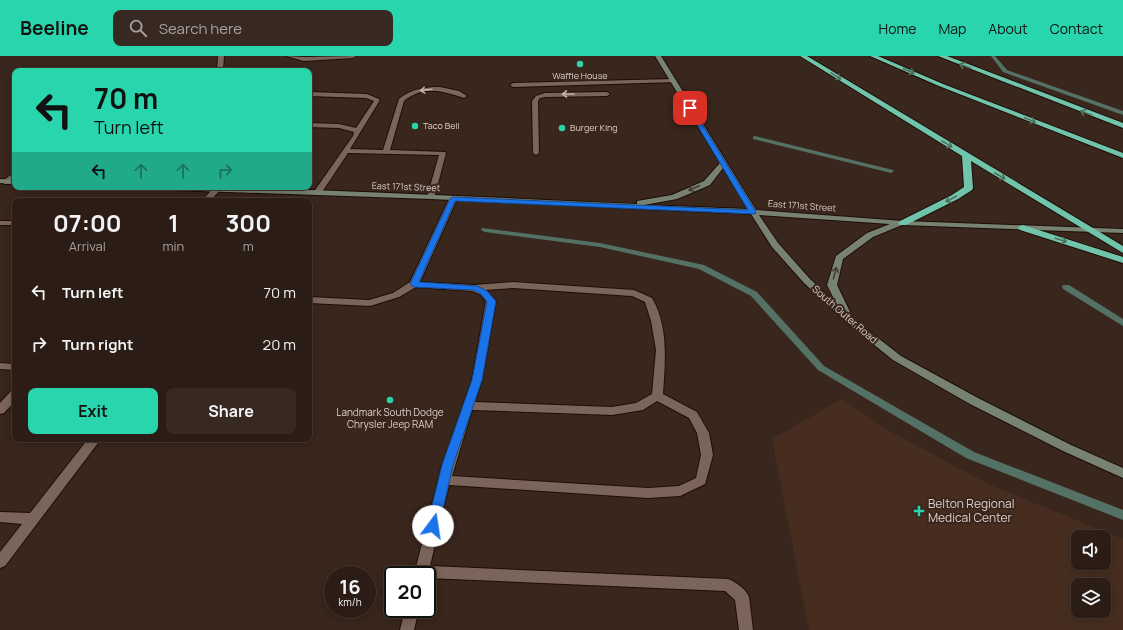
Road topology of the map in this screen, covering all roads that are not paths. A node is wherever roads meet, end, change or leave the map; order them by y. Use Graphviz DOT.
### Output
graph roads {
  1 [pos="221,56"];
  2 [pos="289,56"];
  3 [pos="353,56"];
  4 [pos="658,56"];
  5 [pos="803,56"];
  6 [pos="873,56"];
  7 [pos="941,56"];
  8 [pos="220,68"];
  9 [pos="673,81"];
  10 [pos="513,85"];
  11 [pos="312,94"];
  12 [pos="607,94"];
  13 [pos="464,96"];
  14 [pos="312,125"];
  15 [pos="1123,126"];
  16 [pos="357,131"];
  17 [pos="346,151"];
  18 [pos="386,152"];
  19 [pos="536,153"];
  20 [pos="966,156"];
  21 [pos="1123,156"];
  22 [pos="723,163"];
  23 [pos="216,190"];
  24 [pos="242,190"];
  25 [pos="317,193"];
  26 [pos="209,198"];
  27 [pos="431,198"];
  28 [pos="453,199"];
  29 [pos="621,206"];
  30 [pos="753,212"];
  31 [pos="0,223"];
  32 [pos="12,223"];
  33 [pos="903,223"];
  34 [pos="1023,228"];
  35 [pos="1092,230"];
  36 [pos="1123,231"];
  37 [pos="1123,250"];
  38 [pos="1123,260"];
  39 [pos="414,284"];
  40 [pos="474,288"];
  41 [pos="312,300"];
  42 [pos="850,321"];
  43 [pos="0,366"];
  44 [pos="12,367"];
  45 [pos="657,396"];
  46 [pos="12,397"];
  47 [pos="468,406"];
  48 [pos="0,410"];
  49 [pos="93,442"];
  50 [pos="1123,473"];
  51 [pos="444,480"];
  52 [pos="0,518"];
  53 [pos="33,519"];
  54 [pos="0,562"];
  55 [pos="423,566"];
  56 [pos="436,574"];
  57 [pos="410,618"];
  58 [pos="407,630"];
  59 [pos="746,630"];
  1 -- 8 [label="street"];
  2 -- 3 [label="street"];
  4 -- 9 [label="main road, South Outer Road"];
  5 -- 20 [label="highway, one-way"];
  6 -- 21 [label="highway, one-way"];
  15 -- 7 [label="highway, one-way"];
  9 -- 10 [label="street"];
  9 -- 22 [label="main road, South Outer Road"];
  11 -- 16 [label="street"];
  12 -- 19 [label="street, one-way"];
  13 -- 18 [label="street, one-way"];
  14 -- 16 [label="street"];
  16 -- 17 [label="street"];
  17 -- 18 [label="street"];
  17 -- 25 [label="street"];
  18 -- 27 [label="street"];
  20 -- 33 [label="highway, one-way"];
  20 -- 35 [label="highway, one-way"];
  22 -- 29 [label="main road, one-way"];
  22 -- 30 [label="main road, South Outer Road"];
  23 -- 26 [label="street"];
  24 -- 25 [label="main road, East 171st Street"];
  25 -- 27 [label="main road, East 171st Street"];
  27 -- 28 [label="main road, East 171st Street"];
  28 -- 29 [label="main road, East 171st Street"];
  28 -- 39 [label="street"];
  29 -- 30 [label="main road, East 171st Street"];
  30 -- 33 [label="main road, East 171st Street"];
  30 -- 42 [label="main road, South Outer Road"];
  31 -- 32 [label="street"];
  33 -- 34 [label="main road, East 171st Street"];
  42 -- 33 [label="main road, one-way"];
  34 -- 35 [label="main road, East 171st Street"];
  34 -- 38 [label="highway, one-way"];
  35 -- 36 [label="main road, East 171st Street"];
  35 -- 37 [label="highway"];
  39 -- 40 [label="street"];
  39 -- 41 [label="street"];
  40 -- 45 [label="street"];
  40 -- 47 [label="street"];
  42 -- 50 [label="main road, South Outer Road"];
  43 -- 44 [label="street"];
  45 -- 47 [label="street"];
  45 -- 51 [label="street"];
  46 -- 48 [label="street"];
  47 -- 51 [label="street"];
  49 -- 53 [label="street"];
  51 -- 55 [label="street"];
  52 -- 53 [label="street"];
  53 -- 54 [label="street"];
  56 -- 59 [label="street"];
  57 -- 58 [label="street"];
}
